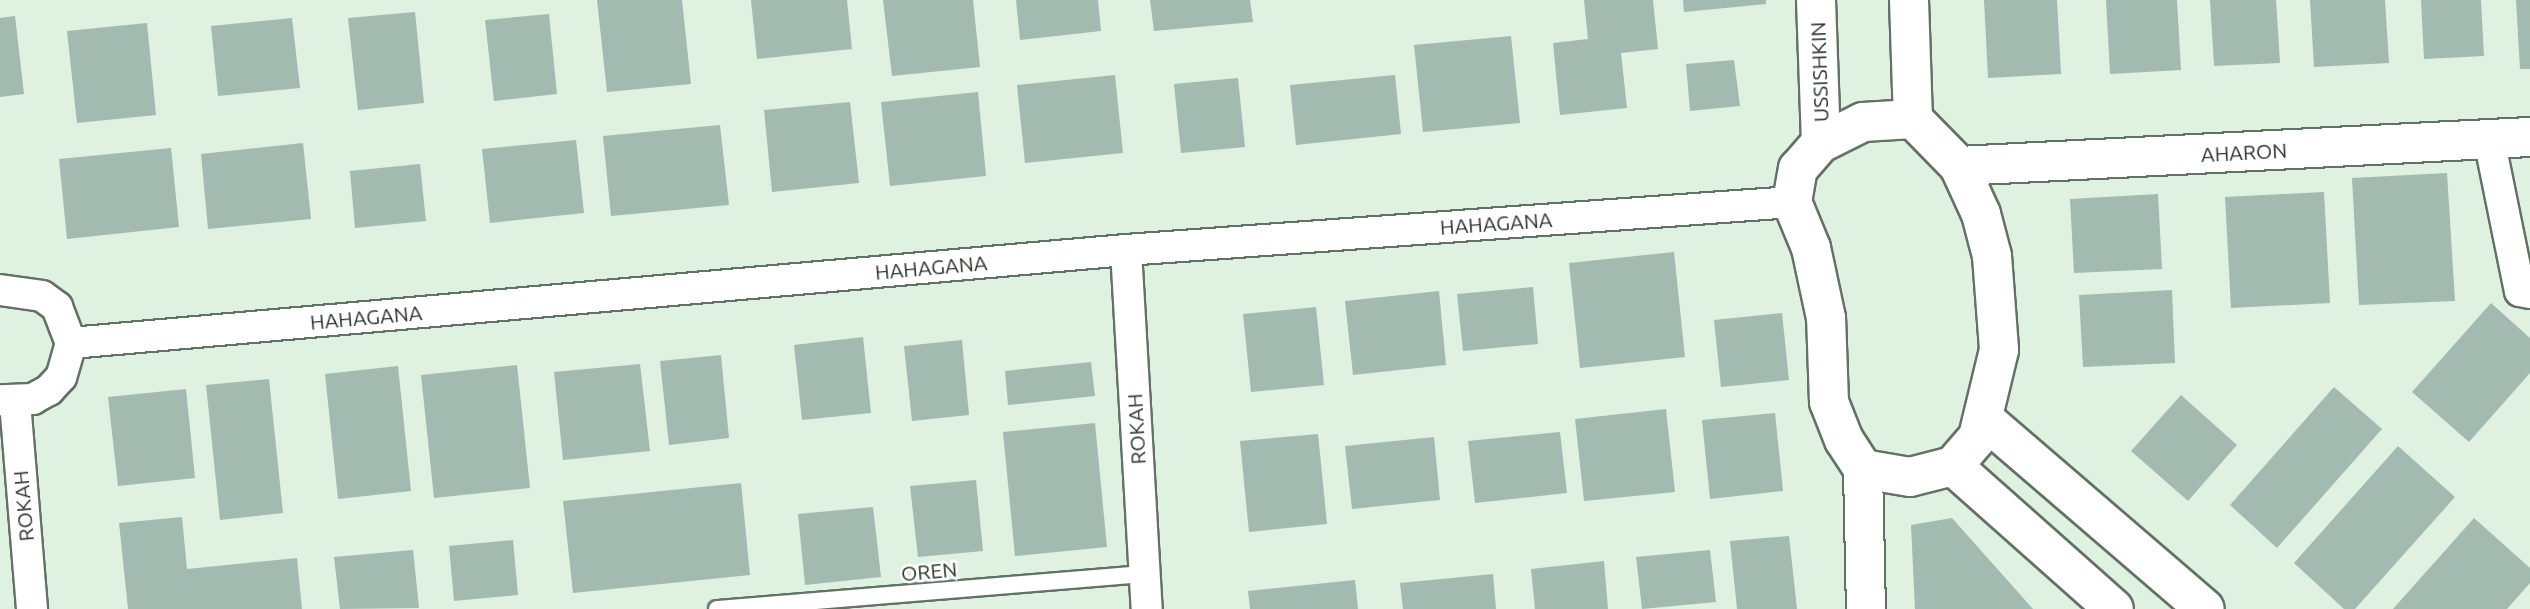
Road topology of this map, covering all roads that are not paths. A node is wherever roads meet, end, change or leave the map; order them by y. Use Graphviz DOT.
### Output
graph roads {
  1 [pos="1816,0"];
  2 [pos="1909,0"];
  3 [pos="1913,119"];
  4 [pos="2530,137"];
  5 [pos="2489,139"];
  6 [pos="1822,143"];
  7 [pos="1959,166"];
  8 [pos="1792,202"];
  9 [pos="1126,250"];
  10 [pos="0,290"];
  11 [pos="2530,293"];
  12 [pos="71,343"];
  13 [pos="7,401"];
  14 [pos="1984,419"];
  15 [pos="1953,466"];
  16 [pos="1863,469"];
  17 [pos="1145,574"];
  18 [pos="32,609"];
  19 [pos="717,609"];
  20 [pos="1147,609"];
  21 [pos="1867,609"];
  22 [pos="2114,609"];
  23 [pos="2205,609"];
  1 -- 6 [label="street, USSISHKIN"];
  2 -- 3 [label="street"];
  3 -- 6 [label="street"];
  3 -- 7 [label="street"];
  4 -- 5 [label="street, AHARON"];
  5 -- 7 [label="street, AHARON"];
  5 -- 11 [label="street"];
  6 -- 8 [label="street"];
  7 -- 14 [label="street"];
  8 -- 9 [label="street, HAHAGANA"];
  8 -- 16 [label="street"];
  9 -- 12 [label="street, HAHAGANA"];
  9 -- 17 [label="street, ROKAH"];
  10 -- 12 [label="street"];
  12 -- 13 [label="street"];
  13 -- 18 [label="street, ROKAH"];
  14 -- 15 [label="street"];
  14 -- 23 [label="street"];
  15 -- 16 [label="street"];
  15 -- 22 [label="street"];
  16 -- 21 [label="street"];
  17 -- 19 [label="lane, OREN"];
  17 -- 20 [label="street, ROKAH"];
}
